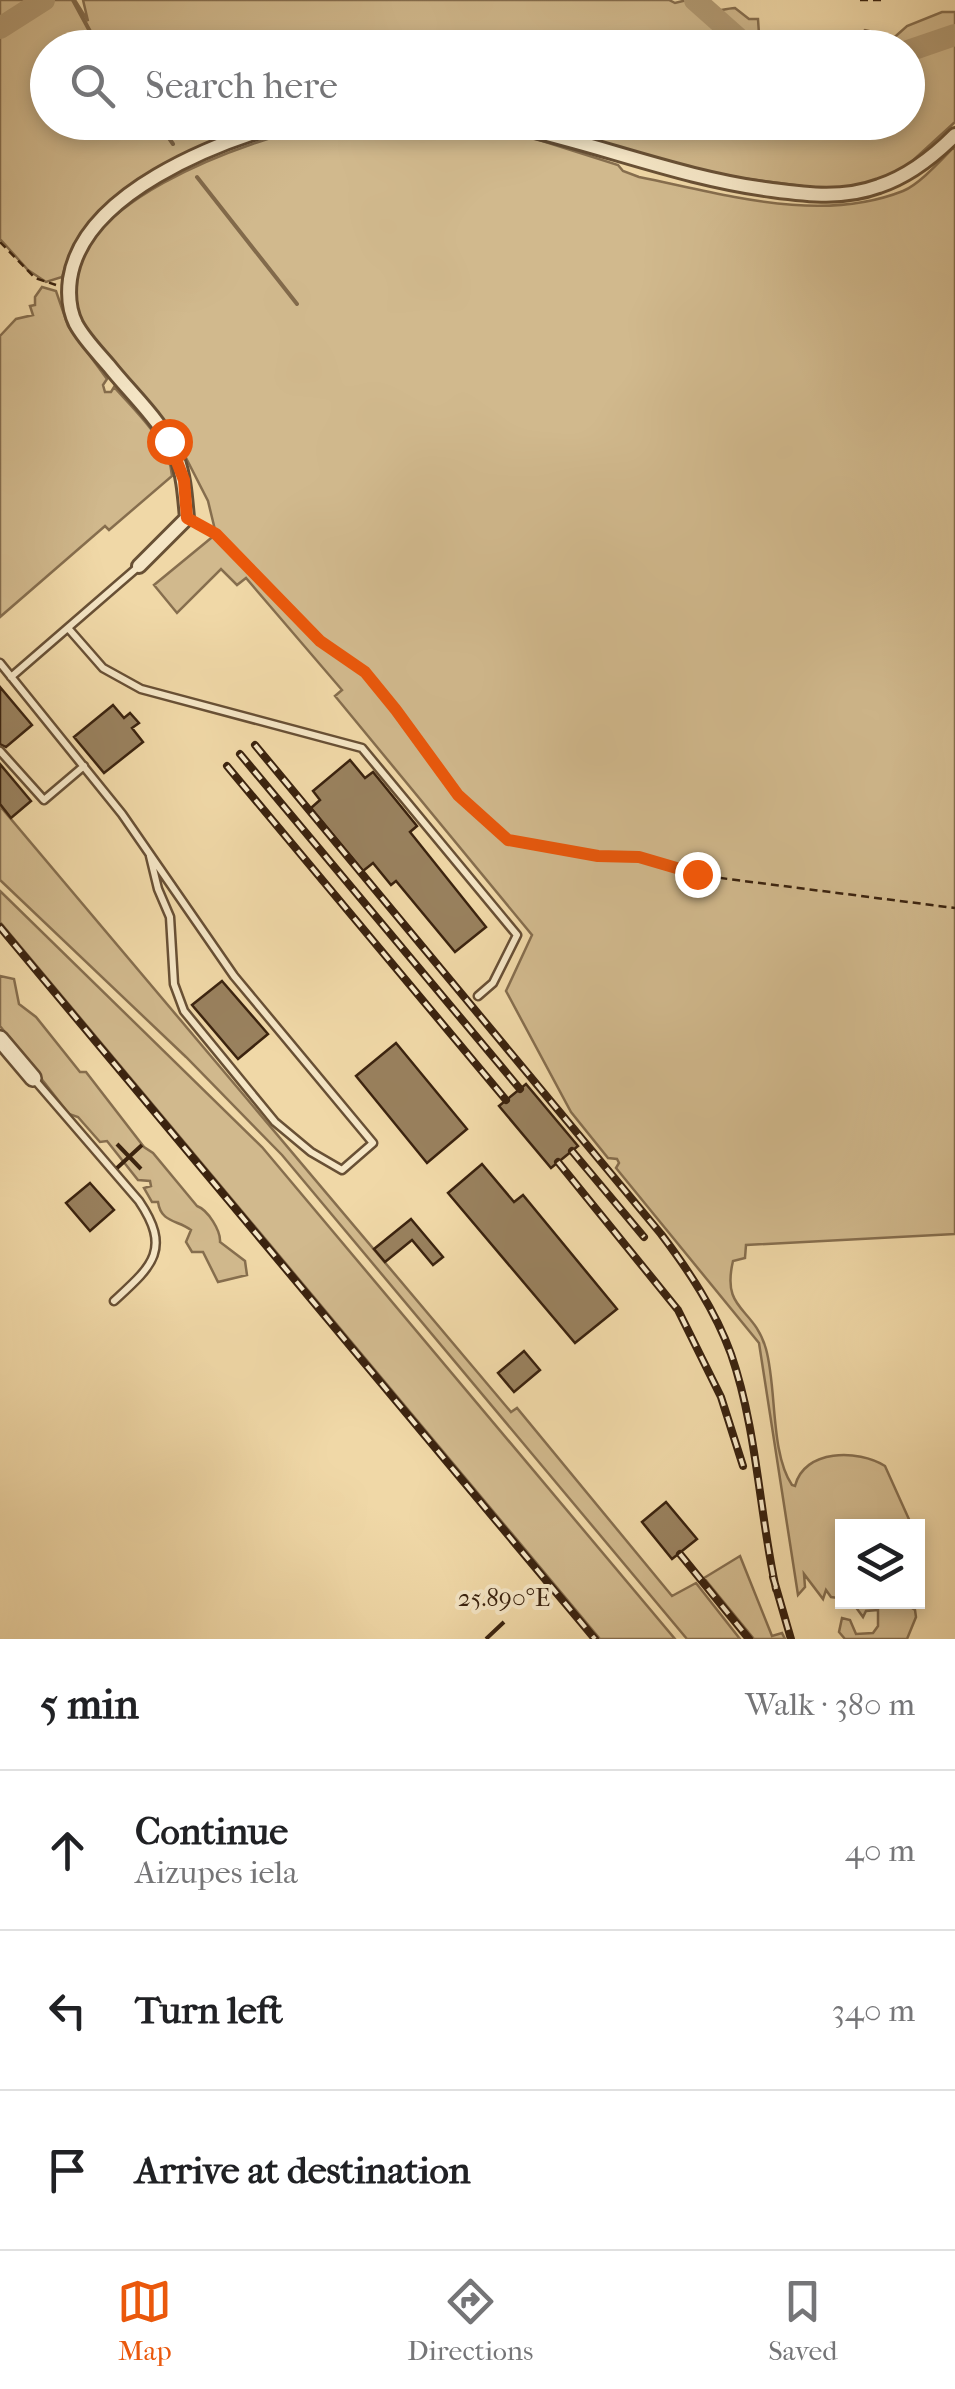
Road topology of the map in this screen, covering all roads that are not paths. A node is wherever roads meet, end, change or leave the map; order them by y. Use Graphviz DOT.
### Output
graph roads {
  1 [pos="955,134"];
  2 [pos="240,140"];
  3 [pos="568,140"];
  4 [pos="139,566"];
  5 [pos="68,628"];
  6 [pos="0,663"];
  7 [pos="11,677"];
  8 [pos="0,752"];
  9 [pos="84,766"];
  10 [pos="150,856"];
  11 [pos="478,996"];
  12 [pos="0,1039"];
  13 [pos="33,1078"];
  14 [pos="114,1301"];
  1 -- 3 [label="street"];
  2 -- 4 [label="street"];
  4 -- 5 [label="lane"];
  5 -- 7 [label="lane"];
  5 -- 11 [label="lane"];
  6 -- 7 [label="lane"];
  7 -- 9 [label="lane"];
  8 -- 9 [label="lane"];
  9 -- 10 [label="lane"];
  10 -- 10 [label="lane"];
  12 -- 13 [label="street"];
  13 -- 14 [label="lane"];
}
